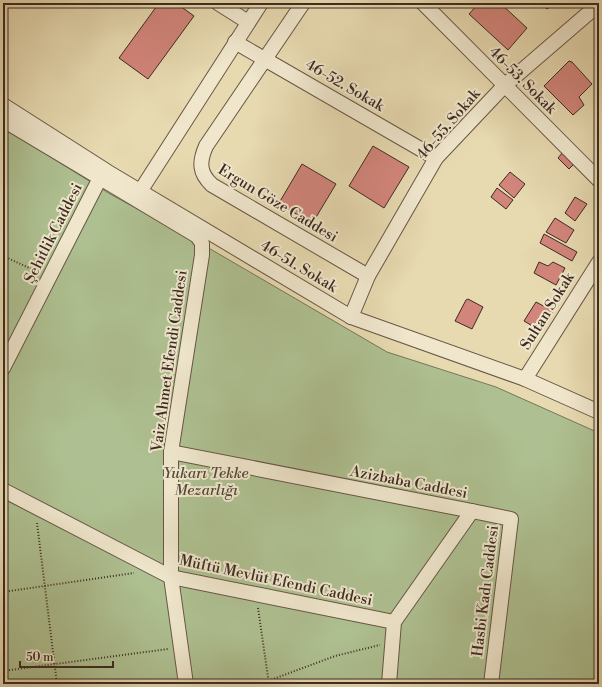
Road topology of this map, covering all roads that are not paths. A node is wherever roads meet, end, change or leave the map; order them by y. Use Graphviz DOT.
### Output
graph roads {
  1 [pos="218,3"];
  2 [pos="261,3"];
  3 [pos="304,3"];
  4 [pos="423,3"];
  5 [pos="599,4"];
  6 [pos="248,22"];
  7 [pos="235,42"];
  8 [pos="266,59"];
  9 [pos="504,86"];
  10 [pos="3,105"];
  11 [pos="3,120"];
  12 [pos="436,158"];
  13 [pos="100,178"];
  14 [pos="599,180"];
  15 [pos="141,190"];
  16 [pos="599,262"];
  17 [pos="368,276"];
  18 [pos="351,317"];
  19 [pos="3,368"];
  20 [pos="525,379"];
  21 [pos="599,412"];
  22 [pos="171,452"];
  23 [pos="3,490"];
  24 [pos="472,511"];
  25 [pos="172,577"];
  26 [pos="394,622"];
  27 [pos="186,684"];
  28 [pos="389,684"];
  29 [pos="492,684"];
  1 -- 6 [label="street"];
  2 -- 6 [label="street"];
  3 -- 8 [label="street, Ergun Göze Caddesi"];
  4 -- 9 [label="street, 46-53. Sokak"];
  5 -- 9 [label="street, 46-55. Sokak"];
  6 -- 7 [label="street"];
  7 -- 8 [label="street, 46-52. Sokak"];
  7 -- 15 [label="street"];
  8 -- 12 [label="street, 46-52. Sokak"];
  8 -- 17 [label="street, Ergun Göze Caddesi"];
  9 -- 12 [label="street, 46-55. Sokak"];
  9 -- 14 [label="street, 46-53. Sokak"];
  10 -- 15 [label="street, 46-51. Sokak"];
  11 -- 13 [label="street"];
  12 -- 17 [label="street, 46-55. Sokak"];
  13 -- 19 [label="street, Şehitlik Caddesi"];
  13 -- 22 [label="street, Vaiz Ahmet Efendi Caddesi"];
  15 -- 18 [label="street, 46-51. Sokak"];
  16 -- 20 [label="street, Sultan Sokak"];
  17 -- 18 [label="street, 46-55. Sokak"];
  18 -- 20 [label="street, 46-51. Sokak"];
  20 -- 21 [label="street, 46-51. Sokak"];
  22 -- 24 [label="street, Azizbaba Caddesi"];
  22 -- 25 [label="street, Vaiz Ahmet Efendi Caddesi"];
  23 -- 25 [label="street, Müftü Mevlüt Efendi Caddesi"];
  24 -- 26 [label="street, Azizbaba Caddesi"];
  24 -- 29 [label="street, Hasbi Kadı Caddesi"];
  25 -- 26 [label="street, Müftü Mevlüt Efendi Caddesi"];
  25 -- 27 [label="street, Vaiz Ahmet Efendi Caddesi"];
  26 -- 28 [label="street"];
}
